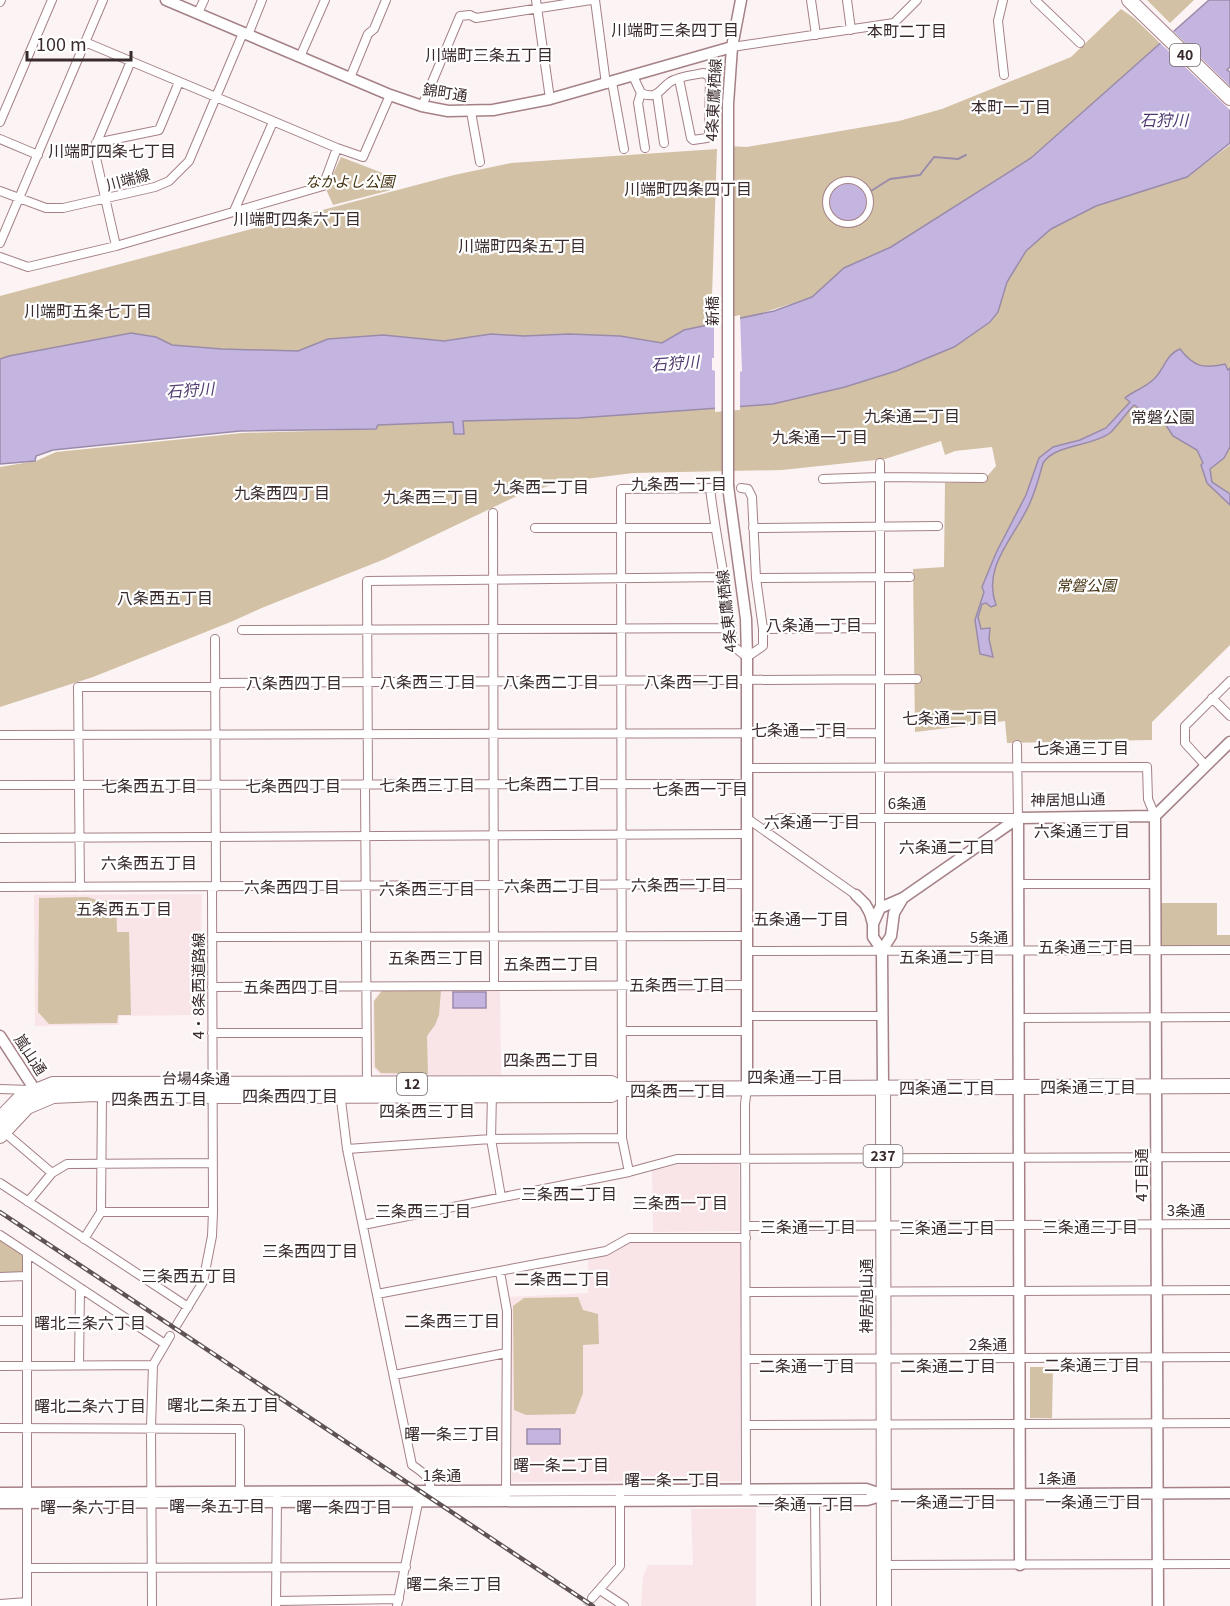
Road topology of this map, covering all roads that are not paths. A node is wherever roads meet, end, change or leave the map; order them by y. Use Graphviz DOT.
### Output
graph roads {
  1 [pos="52,0"];
  2 [pos="103,0"];
  3 [pos="166,0"];
  4 [pos="204,0"];
  5 [pos="262,0"];
  6 [pos="325,0"];
  7 [pos="386,0"];
  8 [pos="593,0"];
  9 [pos="741,0"];
  10 [pos="811,0"];
  11 [pos="847,0"];
  12 [pos="917,0"];
  13 [pos="1003,0"];
  14 [pos="1035,0"];
  15 [pos="1129,0"];
  16 [pos="536,4"];
  17 [pos="198,13"];
  18 [pos="851,30"];
  19 [pos="245,34"];
  20 [pos="816,35"];
  21 [pos="85,42"];
  22 [pos="1080,43"];
  23 [pos="732,47"];
  24 [pos="300,57"];
  25 [pos="131,61"];
  26 [pos="1004,75"];
  27 [pos="633,76"];
  28 [pos="350,78"];
  29 [pos="679,79"];
  30 [pos="179,82"];
  31 [pos="609,83"];
  32 [pos="641,93"];
  33 [pos="390,95"];
  34 [pos="657,95"];
  35 [pos="217,98"];
  36 [pos="1230,98"];
  37 [pos="550,99"];
  38 [pos="422,106"];
  39 [pos="471,112"];
  40 [pos="0,122"];
  41 [pos="273,122"];
  42 [pos="0,139"];
  43 [pos="96,143"];
  44 [pos="664,143"];
  45 [pos="337,148"];
  46 [pos="645,148"];
  47 [pos="624,149"];
  48 [pos="38,154"];
  49 [pos="480,162"];
  50 [pos="726,165"];
  51 [pos="0,191"];
  52 [pos="20,199"];
  53 [pos="104,200"];
  54 [pos="234,211"];
  55 [pos="839,222"];
  56 [pos="0,243"];
  57 [pos="116,246"];
  58 [pos="0,257"];
  59 [pos="728,455"];
  60 [pos="880,463"];
  61 [pos="880,477"];
  62 [pos="983,478"];
  63 [pos="823,480"];
  64 [pos="744,489"];
  65 [pos="493,513"];
  66 [pos="880,526"];
  67 [pos="938,526"];
  68 [pos="621,527"];
  69 [pos="535,528"];
  70 [pos="714,528"];
  71 [pos="753,528"];
  72 [pos="724,577"];
  73 [pos="910,577"];
  74 [pos="621,578"];
  75 [pos="756,578"];
  76 [pos="880,578"];
  77 [pos="493,580"];
  78 [pos="621,628"];
  79 [pos="732,628"];
  80 [pos="763,628"];
  81 [pos="880,628"];
  82 [pos="367,629"];
  83 [pos="493,629"];
  84 [pos="242,630"];
  85 [pos="215,639"];
  86 [pos="747,657"];
  87 [pos="917,679"];
  88 [pos="880,680"];
  89 [pos="621,681"];
  90 [pos="748,681"];
  91 [pos="1230,681"];
  92 [pos="368,682"];
  93 [pos="494,682"];
  94 [pos="216,685"];
  95 [pos="1212,698"];
  96 [pos="1230,716"];
  97 [pos="748,733"];
  98 [pos="880,733"];
  99 [pos="368,734"];
  100 [pos="494,734"];
  101 [pos="621,734"];
  102 [pos="0,735"];
  103 [pos="79,735"];
  104 [pos="216,735"];
  105 [pos="1230,742"];
  106 [pos="1017,745"];
  107 [pos="1206,766"];
  108 [pos="748,768"];
  109 [pos="1018,768"];
  110 [pos="880,769"];
  111 [pos="748,783"];
  112 [pos="216,784"];
  113 [pos="367,784"];
  114 [pos="494,784"];
  115 [pos="622,784"];
  116 [pos="0,785"];
  117 [pos="80,785"];
  118 [pos="1155,816"];
  119 [pos="880,818"];
  120 [pos="1018,818"];
  121 [pos="748,819"];
  122 [pos="764,830"];
  123 [pos="748,834"];
  124 [pos="494,835"];
  125 [pos="622,835"];
  126 [pos="366,836"];
  127 [pos="80,837"];
  128 [pos="216,837"];
  129 [pos="0,838"];
  130 [pos="1019,884"];
  131 [pos="1155,884"];
  132 [pos="622,885"];
  133 [pos="748,885"];
  134 [pos="366,886"];
  135 [pos="494,886"];
  136 [pos="0,887"];
  137 [pos="80,887"];
  138 [pos="214,887"];
  139 [pos="856,895"];
  140 [pos="903,898"];
  141 [pos="880,908"];
  142 [pos="891,923"];
  143 [pos="873,924"];
  144 [pos="748,936"];
  145 [pos="365,937"];
  146 [pos="494,937"];
  147 [pos="622,937"];
  148 [pos="212,938"];
  149 [pos="1156,949"];
  150 [pos="882,950"];
  151 [pos="1230,950"];
  152 [pos="748,951"];
  153 [pos="1019,951"];
  154 [pos="748,985"];
  155 [pos="366,986"];
  156 [pos="494,986"];
  157 [pos="622,986"];
  158 [pos="212,987"];
  159 [pos="747,1016"];
  160 [pos="882,1016"];
  161 [pos="1156,1017"];
  162 [pos="1230,1017"];
  163 [pos="1019,1018"];
  164 [pos="622,1031"];
  165 [pos="747,1031"];
  166 [pos="212,1033"];
  167 [pos="366,1033"];
  168 [pos="2,1042"];
  169 [pos="1156,1086"];
  170 [pos="1230,1086"];
  171 [pos="883,1087"];
  172 [pos="1020,1087"];
  173 [pos="747,1088"];
  174 [pos="0,1089"];
  175 [pos="492,1089"];
  176 [pos="622,1089"];
  177 [pos="35,1090"];
  178 [pos="212,1090"];
  179 [pos="340,1090"];
  180 [pos="367,1090"];
  181 [pos="99,1094"];
  182 [pos="20,1113"];
  183 [pos="1,1129"];
  184 [pos="622,1138"];
  185 [pos="491,1139"];
  186 [pos="347,1149"];
  187 [pos="1156,1157"];
  188 [pos="1230,1157"];
  189 [pos="883,1158"];
  190 [pos="1019,1158"];
  191 [pos="745,1159"];
  192 [pos="102,1163"];
  193 [pos="212,1164"];
  194 [pos="629,1172"];
  195 [pos="52,1173"];
  196 [pos="0,1183"];
  197 [pos="501,1197"];
  198 [pos="28,1202"];
  199 [pos="101,1212"];
  200 [pos="213,1212"];
  201 [pos="1157,1224"];
  202 [pos="1230,1224"];
  203 [pos="363,1225"];
  204 [pos="884,1225"];
  205 [pos="1019,1225"];
  206 [pos="746,1226"];
  207 [pos="0,1235"];
  208 [pos="746,1238"];
  209 [pos="84,1239"];
  210 [pos="27,1254"];
  211 [pos="500,1272"];
  212 [pos="27,1276"];
  213 [pos="0,1277"];
  214 [pos="80,1288"];
  215 [pos="1157,1290"];
  216 [pos="1230,1290"];
  217 [pos="1020,1291"];
  218 [pos="746,1292"];
  219 [pos="884,1292"];
  220 [pos="377,1294"];
  221 [pos="188,1307"];
  222 [pos="0,1321"];
  223 [pos="27,1321"];
  224 [pos="176,1326"];
  225 [pos="506,1353"];
  226 [pos="1230,1357"];
  227 [pos="884,1358"];
  228 [pos="1019,1358"];
  229 [pos="1157,1358"];
  230 [pos="746,1359"];
  231 [pos="79,1365"];
  232 [pos="153,1365"];
  233 [pos="0,1366"];
  234 [pos="27,1366"];
  235 [pos="394,1375"];
  236 [pos="1158,1423"];
  237 [pos="1230,1423"];
  238 [pos="884,1424"];
  239 [pos="1020,1424"];
  240 [pos="746,1425"];
  241 [pos="151,1427"];
  242 [pos="0,1428"];
  243 [pos="27,1428"];
  244 [pos="0,1493"];
  245 [pos="1230,1493"];
  246 [pos="1020,1494"];
  247 [pos="1158,1494"];
  248 [pos="620,1495"];
  249 [pos="746,1495"];
  250 [pos="884,1495"];
  251 [pos="419,1496"];
  252 [pos="432,1496"];
  253 [pos="506,1496"];
  254 [pos="240,1497"];
  255 [pos="277,1497"];
  256 [pos="27,1498"];
  257 [pos="152,1498"];
  258 [pos="815,1500"];
  259 [pos="0,1503"];
  260 [pos="1158,1564"];
  261 [pos="1230,1564"];
  262 [pos="884,1565"];
  263 [pos="1020,1565"];
  264 [pos="406,1567"];
  265 [pos="27,1568"];
  266 [pos="152,1568"];
  267 [pos="276,1568"];
  268 [pos="600,1590"];
  269 [pos="592,1598"];
  270 [pos="398,1603"];
  271 [pos="0,1604"];
  272 [pos="27,1604"];
  273 [pos="276,1604"];
  274 [pos="152,1606"];
  275 [pos="624,1606"];
  276 [pos="816,1606"];
  277 [pos="884,1606"];
  278 [pos="1158,1606"];
  1 -- 40 [label="street"];
  2 -- 21 [label="street"];
  3 -- 17 [label="street, 錦町通"];
  4 -- 17 [label="street"];
  5 -- 19 [label="street, 川端線"];
  6 -- 24 [label="street"];
  7 -- 28 [label="street"];
  8 -- 16 [label="street"];
  8 -- 31 [label="street"];
  9 -- 23 [label="street, 4条東鷹栖線"];
  10 -- 20 [label="street"];
  11 -- 18 [label="street"];
  12 -- 18 [label="street"];
  13 -- 26 [label="street"];
  14 -- 22 [label="street"];
  15 -- 36 [label="highway, 40"];
  16 -- 37 [label="street"];
  16 -- 38 [label="street"];
  17 -- 19 [label="street, 錦町通"];
  18 -- 20 [label="street"];
  19 -- 24 [label="street, 錦町通"];
  19 -- 35 [label="street, 川端線"];
  20 -- 23 [label="street"];
  21 -- 25 [label="street"];
  21 -- 48 [label="street"];
  23 -- 27 [label="street, 錦町通"];
  23 -- 50 [label="street, 4条東鷹栖線"];
  24 -- 28 [label="street, 錦町通"];
  25 -- 30 [label="street"];
  25 -- 43 [label="street"];
  27 -- 31 [label="street, 錦町通"];
  27 -- 32 [label="street"];
  28 -- 33 [label="street, 錦町通"];
  29 -- 29 [label="street"];
  29 -- 34 [label="street"];
  30 -- 35 [label="street"];
  30 -- 43 [label="street"];
  31 -- 37 [label="street, 錦町通"];
  31 -- 47 [label="street"];
  32 -- 34 [label="street"];
  32 -- 46 [label="street"];
  33 -- 38 [label="street, 錦町通"];
  33 -- 45 [label="street"];
  34 -- 44 [label="street"];
  35 -- 41 [label="street"];
  35 -- 53 [label="street, 川端線"];
  37 -- 39 [label="street, 錦町通"];
  38 -- 39 [label="street, 錦町通"];
  39 -- 49 [label="street"];
  41 -- 45 [label="street"];
  41 -- 54 [label="street"];
  42 -- 48 [label="street"];
  43 -- 53 [label="street"];
  45 -- 54 [label="street"];
  48 -- 52 [label="street"];
  50 -- 59 [label="street, 新橋"];
  51 -- 52 [label="street, 川端線"];
  52 -- 53 [label="street, 川端線"];
  52 -- 56 [label="street"];
  53 -- 57 [label="street"];
  54 -- 57 [label="street"];
  55 -- 55 [label="street"];
  57 -- 58 [label="street"];
  59 -- 86 [label="street, 4条東鷹栖線"];
  60 -- 61 [label="street"];
  61 -- 62 [label="street"];
  61 -- 63 [label="street"];
  61 -- 66 [label="street"];
  64 -- 71 [label="street"];
  65 -- 77 [label="street"];
  66 -- 67 [label="street"];
  66 -- 71 [label="street"];
  66 -- 76 [label="street"];
  68 -- 69 [label="street"];
  68 -- 70 [label="street"];
  68 -- 70 [label="street"];
  68 -- 74 [label="street"];
  70 -- 72 [label="street"];
  71 -- 75 [label="street"];
  72 -- 74 [label="street"];
  72 -- 79 [label="street"];
  73 -- 76 [label="street"];
  74 -- 77 [label="street"];
  74 -- 78 [label="street"];
  75 -- 76 [label="street"];
  75 -- 80 [label="street"];
  76 -- 81 [label="street"];
  77 -- 82 [label="street"];
  77 -- 83 [label="street"];
  78 -- 79 [label="street"];
  78 -- 83 [label="street"];
  78 -- 89 [label="street"];
  79 -- 86 [label="street"];
  80 -- 81 [label="street"];
  80 -- 86 [label="street"];
  81 -- 88 [label="street"];
  82 -- 83 [label="street"];
  82 -- 84 [label="street"];
  82 -- 92 [label="street"];
  83 -- 93 [label="street"];
  85 -- 94 [label="street, 4・8条西道路線"];
  86 -- 90 [label="street, 4条東鷹栖線"];
  87 -- 88 [label="street"];
  88 -- 90 [label="street"];
  88 -- 98 [label="street"];
  89 -- 90 [label="street"];
  89 -- 93 [label="street"];
  89 -- 101 [label="street"];
  90 -- 97 [label="street, 4条東鷹栖線"];
  91 -- 95 [label="street"];
  92 -- 93 [label="street"];
  92 -- 94 [label="street"];
  92 -- 99 [label="street"];
  93 -- 100 [label="street"];
  94 -- 103 [label="street"];
  94 -- 104 [label="street, 4・8条西道路線"];
  95 -- 96 [label="street"];
  95 -- 107 [label="street"];
  97 -- 98 [label="street"];
  97 -- 101 [label="street"];
  97 -- 108 [label="street, 4条東鷹栖線"];
  98 -- 110 [label="street"];
  99 -- 100 [label="street"];
  99 -- 104 [label="street"];
  99 -- 113 [label="street"];
  100 -- 101 [label="street"];
  100 -- 114 [label="street"];
  101 -- 115 [label="street"];
  102 -- 103 [label="street"];
  103 -- 104 [label="street"];
  103 -- 117 [label="street"];
  104 -- 112 [label="street, 4・8条西道路線"];
  105 -- 107 [label="street"];
  106 -- 109 [label="street"];
  107 -- 118 [label="street"];
  108 -- 110 [label="street"];
  108 -- 111 [label="street, 4条東鷹栖線"];
  109 -- 110 [label="street"];
  109 -- 118 [label="street"];
  109 -- 120 [label="street"];
  110 -- 119 [label="street"];
  111 -- 115 [label="street"];
  111 -- 121 [label="street, 4条東鷹栖線"];
  112 -- 113 [label="street"];
  112 -- 117 [label="street"];
  112 -- 128 [label="street, 4・8条西道路線"];
  113 -- 114 [label="street"];
  113 -- 126 [label="street"];
  114 -- 115 [label="street"];
  114 -- 124 [label="street"];
  115 -- 125 [label="street"];
  116 -- 117 [label="street"];
  117 -- 127 [label="street"];
  118 -- 120 [label="street, 神居旭山通"];
  118 -- 131 [label="street, 4丁目通"];
  119 -- 120 [label="street, 6条通"];
  119 -- 122 [label="street, 6条通"];
  119 -- 141 [label="street"];
  120 -- 130 [label="street"];
  120 -- 140 [label="street, 神居旭山通"];
  121 -- 122 [label="street"];
  121 -- 123 [label="street, 4条東鷹栖線"];
  122 -- 139 [label="street"];
  123 -- 125 [label="street"];
  123 -- 133 [label="street, 4条東鷹栖線"];
  124 -- 125 [label="street"];
  124 -- 126 [label="street"];
  124 -- 135 [label="street"];
  125 -- 132 [label="street"];
  126 -- 128 [label="street"];
  126 -- 134 [label="street"];
  127 -- 128 [label="street"];
  127 -- 129 [label="street"];
  127 -- 137 [label="street"];
  128 -- 138 [label="street, 4・8条西道路線"];
  130 -- 131 [label="street"];
  130 -- 153 [label="street"];
  131 -- 149 [label="street, 4丁目通"];
  132 -- 133 [label="street"];
  132 -- 135 [label="street"];
  132 -- 147 [label="street"];
  133 -- 144 [label="street, 4条東鷹栖線"];
  134 -- 135 [label="street"];
  134 -- 138 [label="street"];
  134 -- 145 [label="street"];
  135 -- 146 [label="street"];
  136 -- 137 [label="street"];
  137 -- 138 [label="street"];
  138 -- 148 [label="street, 4・8条西道路線"];
  139 -- 141 [label="street"];
  139 -- 143 [label="street, 神居旭山通"];
  140 -- 141 [label="street, 神居旭山通"];
  140 -- 142 [label="street, 神居旭山通"];
  141 -- 142 [label="street"];
  141 -- 143 [label="street"];
  142 -- 150 [label="street, 神居旭山通"];
  143 -- 150 [label="street, 神居旭山通"];
  144 -- 147 [label="street"];
  144 -- 152 [label="street, 4条東鷹栖線"];
  145 -- 146 [label="street"];
  145 -- 148 [label="street"];
  145 -- 155 [label="street"];
  146 -- 147 [label="street"];
  146 -- 156 [label="street"];
  147 -- 157 [label="street"];
  148 -- 158 [label="street, 4・8条西道路線"];
  149 -- 151 [label="street, 5条通"];
  149 -- 153 [label="street, 5条通"];
  149 -- 161 [label="street, 4丁目通"];
  150 -- 152 [label="street, 5条通"];
  150 -- 153 [label="street, 5条通"];
  150 -- 160 [label="street, 神居旭山通"];
  152 -- 154 [label="street, 4条東鷹栖線"];
  153 -- 163 [label="street"];
  154 -- 157 [label="street"];
  154 -- 159 [label="street, 4条東鷹栖線"];
  155 -- 156 [label="street"];
  155 -- 158 [label="street"];
  155 -- 167 [label="street"];
  156 -- 157 [label="street"];
  157 -- 164 [label="street"];
  158 -- 166 [label="street, 4・8条西道路線"];
  159 -- 160 [label="street"];
  159 -- 165 [label="street, 4条東鷹栖線"];
  160 -- 171 [label="street, 神居旭山通"];
  161 -- 162 [label="street"];
  161 -- 163 [label="street"];
  161 -- 169 [label="street, 4丁目通"];
  163 -- 172 [label="street"];
  164 -- 165 [label="street"];
  164 -- 176 [label="street"];
  165 -- 173 [label="street, 4条東鷹栖線"];
  166 -- 167 [label="street"];
  166 -- 178 [label="street, 4・8条西道路線"];
  167 -- 180 [label="street"];
  168 -- 177 [label="street, 嵐山通"];
  169 -- 170 [label="highway, 台場4条通 / 12"];
  169 -- 172 [label="highway, 台場4条通 / 12"];
  169 -- 187 [label="street, 4丁目通"];
  171 -- 172 [label="highway, 台場4条通 / 12"];
  171 -- 173 [label="highway, 台場4条通 / 12"];
  171 -- 189 [label="highway, 神居旭山通 / 237"];
  172 -- 190 [label="street"];
  173 -- 176 [label="highway, 台場4条通 / 12"];
  173 -- 191 [label="street"];
  174 -- 177 [label="street"];
  175 -- 176 [label="highway, 台場4条通 / 12"];
  175 -- 180 [label="highway, 台場4条通 / 12"];
  175 -- 185 [label="street"];
  176 -- 184 [label="street"];
  177 -- 178 [label="highway, 台場4条通 / 12"];
  177 -- 181 [label="highway, 12"];
  177 -- 182 [label="highway"];
  177 -- 183 [label="highway, 台場4条通 / 12"];
  178 -- 179 [label="highway, 台場4条通 / 12"];
  178 -- 181 [label="highway, 台場4条通 / 12"];
  178 -- 193 [label="street, 4・8条西道路線"];
  179 -- 180 [label="highway, 台場4条通 / 12"];
  179 -- 186 [label="street"];
  181 -- 182 [label="highway, 台場4条通 / 12"];
  181 -- 192 [label="street"];
  182 -- 183 [label="highway, 台場4条通 / 12"];
  183 -- 195 [label="street"];
  184 -- 185 [label="street"];
  184 -- 194 [label="street"];
  185 -- 186 [label="street"];
  185 -- 197 [label="street"];
  186 -- 203 [label="street"];
  187 -- 188 [label="street"];
  187 -- 190 [label="street"];
  187 -- 201 [label="street, 4丁目通"];
  189 -- 190 [label="street"];
  189 -- 191 [label="street"];
  189 -- 204 [label="highway, 神居旭山通 / 237"];
  190 -- 205 [label="street"];
  191 -- 194 [label="street"];
  191 -- 206 [label="street"];
  192 -- 193 [label="street"];
  192 -- 195 [label="street"];
  192 -- 199 [label="street"];
  193 -- 200 [label="street, 4・8条西道路線"];
  194 -- 197 [label="street"];
  195 -- 198 [label="street"];
  196 -- 198 [label="street"];
  197 -- 203 [label="street"];
  198 -- 209 [label="street"];
  199 -- 200 [label="street"];
  199 -- 209 [label="street"];
  200 -- 221 [label="street, 4・8条西道路線"];
  201 -- 202 [label="street, 3条通"];
  201 -- 205 [label="street, 3条通"];
  201 -- 215 [label="street, 4丁目通"];
  203 -- 220 [label="street"];
  204 -- 205 [label="street, 3条通"];
  204 -- 206 [label="street, 3条通"];
  204 -- 219 [label="highway, 神居旭山通 / 237"];
  205 -- 217 [label="street"];
  206 -- 208 [label="street"];
  207 -- 210 [label="street"];
  208 -- 211 [label="street"];
  208 -- 218 [label="street"];
  209 -- 221 [label="street"];
  210 -- 212 [label="street"];
  210 -- 214 [label="street"];
  211 -- 220 [label="street"];
  211 -- 225 [label="street"];
  212 -- 213 [label="street"];
  212 -- 223 [label="street"];
  214 -- 231 [label="street"];
  214 -- 232 [label="street"];
  215 -- 216 [label="street"];
  215 -- 217 [label="street"];
  215 -- 229 [label="street, 4丁目通"];
  217 -- 219 [label="street"];
  217 -- 228 [label="street"];
  218 -- 219 [label="street"];
  218 -- 230 [label="street"];
  219 -- 227 [label="highway, 神居旭山通 / 237"];
  220 -- 235 [label="street"];
  221 -- 224 [label="street, 4・8条西道路線"];
  222 -- 223 [label="street"];
  223 -- 234 [label="street"];
  225 -- 235 [label="street"];
  225 -- 253 [label="street"];
  226 -- 229 [label="street, 2条通"];
  227 -- 228 [label="street, 2条通"];
  227 -- 230 [label="street, 2条通"];
  227 -- 238 [label="highway, 神居旭山通 / 237"];
  228 -- 229 [label="street, 2条通"];
  228 -- 239 [label="street"];
  229 -- 236 [label="street, 4丁目通"];
  230 -- 240 [label="street"];
  231 -- 232 [label="street"];
  231 -- 234 [label="street"];
  232 -- 241 [label="street"];
  233 -- 234 [label="street"];
  234 -- 243 [label="street"];
  235 -- 252 [label="street"];
  236 -- 237 [label="street"];
  236 -- 239 [label="street"];
  236 -- 247 [label="street, 4丁目通"];
  238 -- 239 [label="street"];
  238 -- 240 [label="street"];
  238 -- 250 [label="highway, 神居旭山通 / 237"];
  239 -- 246 [label="street"];
  240 -- 249 [label="street"];
  241 -- 243 [label="street"];
  241 -- 254 [label="street"];
  241 -- 257 [label="street"];
  242 -- 243 [label="street"];
  243 -- 256 [label="street"];
  244 -- 256 [label="street, 1条通"];
  245 -- 247 [label="street, 1条通"];
  246 -- 247 [label="street, 1条通"];
  246 -- 250 [label="street, 1条通"];
  246 -- 263 [label="street"];
  247 -- 260 [label="street, 4丁目通"];
  248 -- 249 [label="street, 1条通"];
  248 -- 253 [label="street, 1条通"];
  248 -- 268 [label="street"];
  249 -- 250 [label="street, 1条通"];
  249 -- 258 [label="street, 1条通"];
  250 -- 258 [label="street, 1条通"];
  250 -- 262 [label="highway, 神居旭山通 / 237"];
  251 -- 252 [label="street, 1条通"];
  251 -- 255 [label="street, 1条通"];
  251 -- 264 [label="street"];
  252 -- 253 [label="street, 1条通"];
  254 -- 255 [label="street, 1条通"];
  254 -- 257 [label="street, 1条通"];
  255 -- 267 [label="street"];
  256 -- 257 [label="street, 1条通"];
  256 -- 259 [label="street, 1条通"];
  256 -- 265 [label="street"];
  257 -- 266 [label="street"];
  258 -- 276 [label="street"];
  260 -- 261 [label="street"];
  260 -- 263 [label="street"];
  260 -- 278 [label="street, 4丁目通"];
  262 -- 263 [label="street"];
  262 -- 277 [label="highway, 神居旭山通 / 237"];
  264 -- 267 [label="street"];
  264 -- 270 [label="street"];
  265 -- 266 [label="street"];
  265 -- 272 [label="street"];
  266 -- 267 [label="street"];
  266 -- 274 [label="street"];
  267 -- 273 [label="street"];
  268 -- 269 [label="street"];
  268 -- 275 [label="street"];
  270 -- 273 [label="street"];
  271 -- 272 [label="street"];
}
